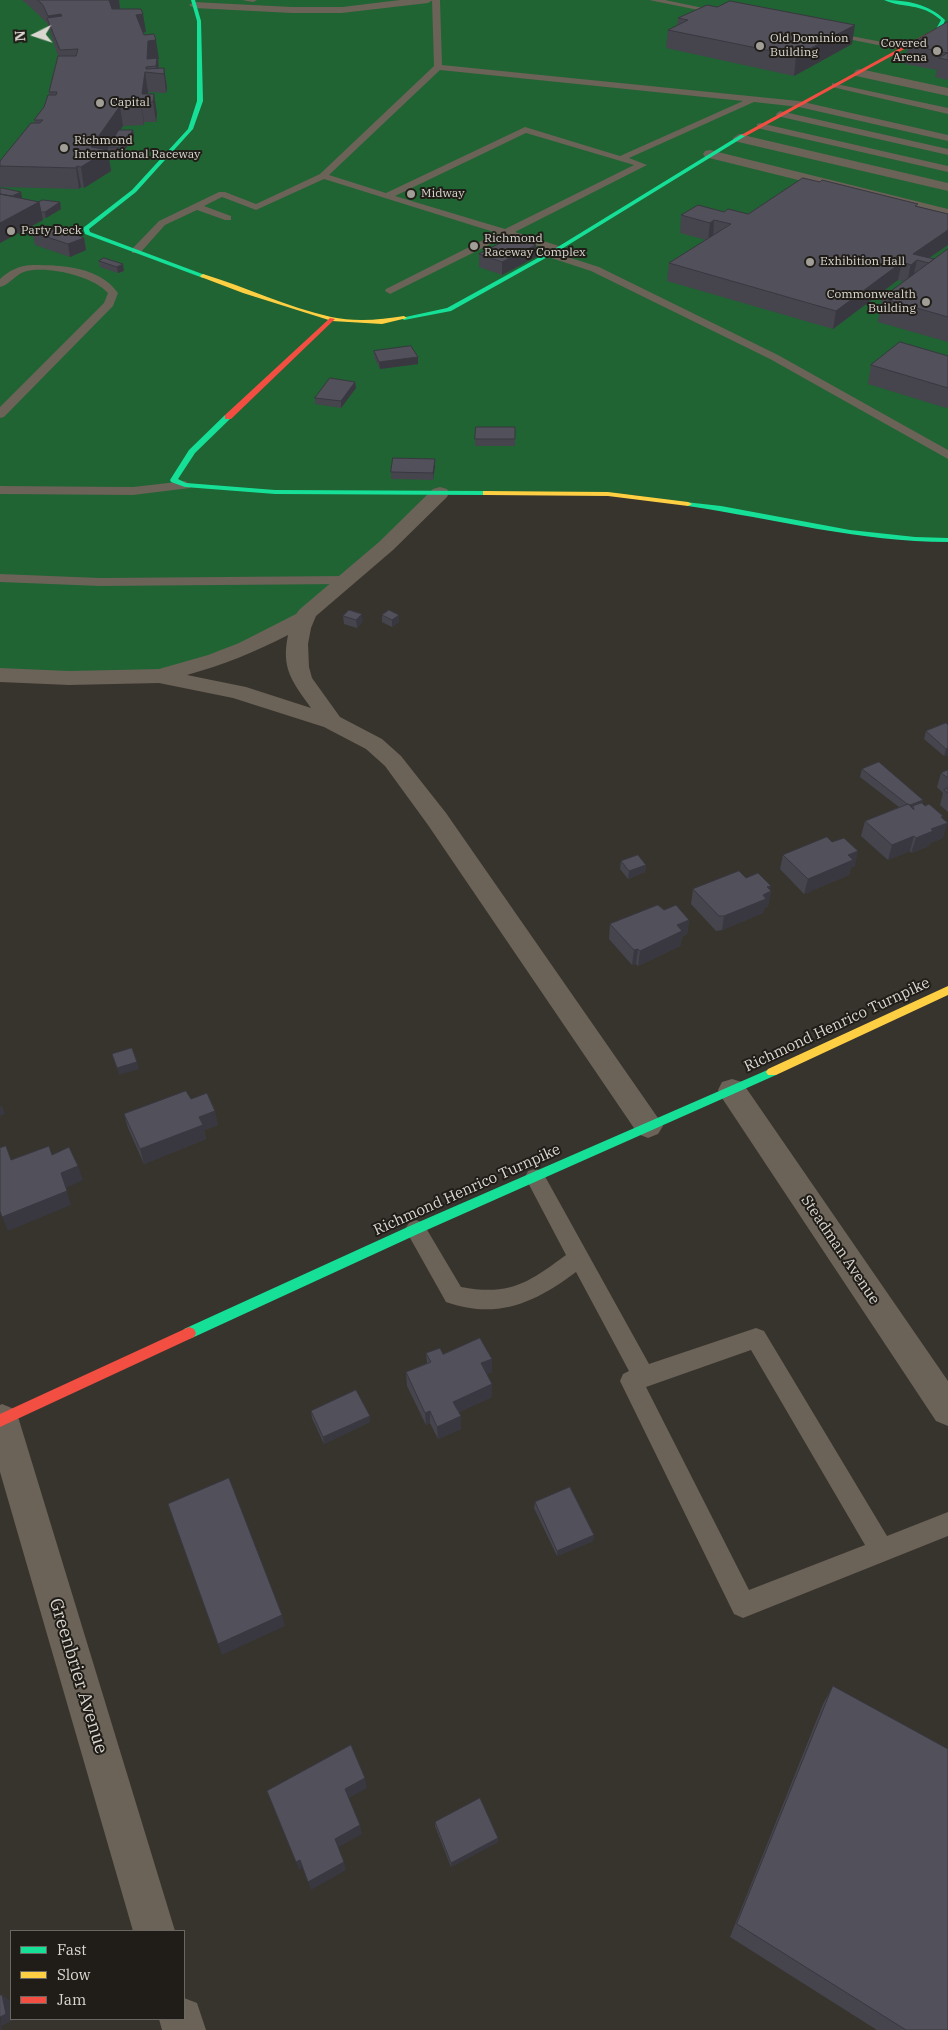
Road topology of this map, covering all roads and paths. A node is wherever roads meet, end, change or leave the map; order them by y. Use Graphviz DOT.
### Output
graph roads {
  1 [pos="246,0"];
  2 [pos="253,0"];
  3 [pos="428,0"];
  4 [pos="436,0"];
  5 [pos="653,0"];
  6 [pos="886,0"];
  7 [pos="194,2"];
  8 [pos="730,14"];
  9 [pos="945,24"];
  10 [pos="817,31"];
  11 [pos="903,48"];
  12 [pos="438,67"];
  13 [pos="860,72"];
  14 [pos="836,85"];
  15 [pos="948,92"];
  16 [pos="756,98"];
  17 [pos="799,104"];
  18 [pos="948,111"];
  19 [pos="780,114"];
  20 [pos="760,126"];
  21 [pos="739,138"];
  22 [pos="948,138"];
  23 [pos="948,152"];
  24 [pos="710,154"];
  25 [pos="620,159"];
  26 [pos="948,169"];
  27 [pos="323,176"];
  28 [pos="948,187"];
  29 [pos="387,196"];
  30 [pos="195,206"];
  31 [pos="948,214"];
  32 [pos="228,218"];
  33 [pos="509,234"];
  34 [pos="136,251"];
  35 [pos="553,252"];
  36 [pos="0,284"];
  37 [pos="390,291"];
  38 [pos="332,319"];
  39 [pos="0,414"];
  40 [pos="948,455"];
  41 [pos="185,485"];
  42 [pos="0,490"];
  43 [pos="440,493"];
  44 [pos="948,540"];
  45 [pos="0,578"];
  46 [pos="344,580"];
  47 [pos="304,618"];
  48 [pos="0,675"];
  49 [pos="159,676"];
  50 [pos="332,722"];
  51 [pos="948,990"];
  52 [pos="732,1090"];
  53 [pos="648,1126"];
  54 [pos="535,1177"];
  55 [pos="416,1229"];
  56 [pos="579,1258"];
  57 [pos="644,1377"];
  58 [pos="948,1410"];
  59 [pos="1,1421"];
  60 [pos="948,1524"];
  61 [pos="882,1550"];
  62 [pos="154,1930"];
  1 -- 2 [label="lane"];
  3 -- 7 [label="street"];
  4 -- 12 [label="lane"];
  5 -- 8 [label="lane"];
  6 -- 9 [label="street"];
  7 -- 34 [label="street"];
  9 -- 11 [label="street"];
  10 -- 11 [label="lane"];
  11 -- 13 [label="street"];
  12 -- 16 [label="lane"];
  12 -- 27 [label="lane"];
  13 -- 14 [label="street"];
  13 -- 15 [label="street"];
  14 -- 17 [label="street"];
  14 -- 18 [label="lane"];
  16 -- 17 [label="lane"];
  16 -- 25 [label="lane"];
  17 -- 19 [label="street"];
  17 -- 22 [label="lane"];
  19 -- 20 [label="street"];
  19 -- 23 [label="lane"];
  20 -- 21 [label="street"];
  20 -- 26 [label="lane"];
  21 -- 24 [label="street"];
  21 -- 28 [label="street"];
  24 -- 31 [label="street"];
  24 -- 35 [label="street"];
  25 -- 29 [label="lane"];
  25 -- 33 [label="lane"];
  27 -- 29 [label="lane"];
  27 -- 30 [label="lane"];
  29 -- 33 [label="lane"];
  30 -- 32 [label="lane"];
  30 -- 34 [label="lane"];
  33 -- 35 [label="lane"];
  33 -- 37 [label="lane"];
  34 -- 38 [label="street"];
  35 -- 38 [label="street"];
  35 -- 40 [label="lane"];
  36 -- 39 [label="lane"];
  38 -- 41 [label="street"];
  41 -- 42 [label="lane"];
  41 -- 43 [label="street"];
  43 -- 44 [label="street"];
  43 -- 46 [label="street"];
  45 -- 46 [label="lane"];
  46 -- 47 [label="street"];
  47 -- 49 [label="street"];
  47 -- 50 [label="street"];
  48 -- 49 [label="street"];
  49 -- 50 [label="street"];
  50 -- 53 [label="street"];
  51 -- 52 [label="street, Richmond Henrico Turnpike"];
  52 -- 53 [label="street, Richmond Henrico Turnpike"];
  52 -- 58 [label="street, Steadman Avenue"];
  53 -- 54 [label="street, Richmond Henrico Turnpike"];
  54 -- 55 [label="street, Richmond Henrico Turnpike"];
  54 -- 56 [label="lane"];
  55 -- 56 [label="lane"];
  55 -- 59 [label="street, Richmond Henrico Turnpike"];
  56 -- 57 [label="lane"];
  57 -- 61 [label="lane"];
  57 -- 61 [label="lane"];
  59 -- 62 [label="street, Greenbrier Avenue"];
  60 -- 61 [label="lane"];
}
